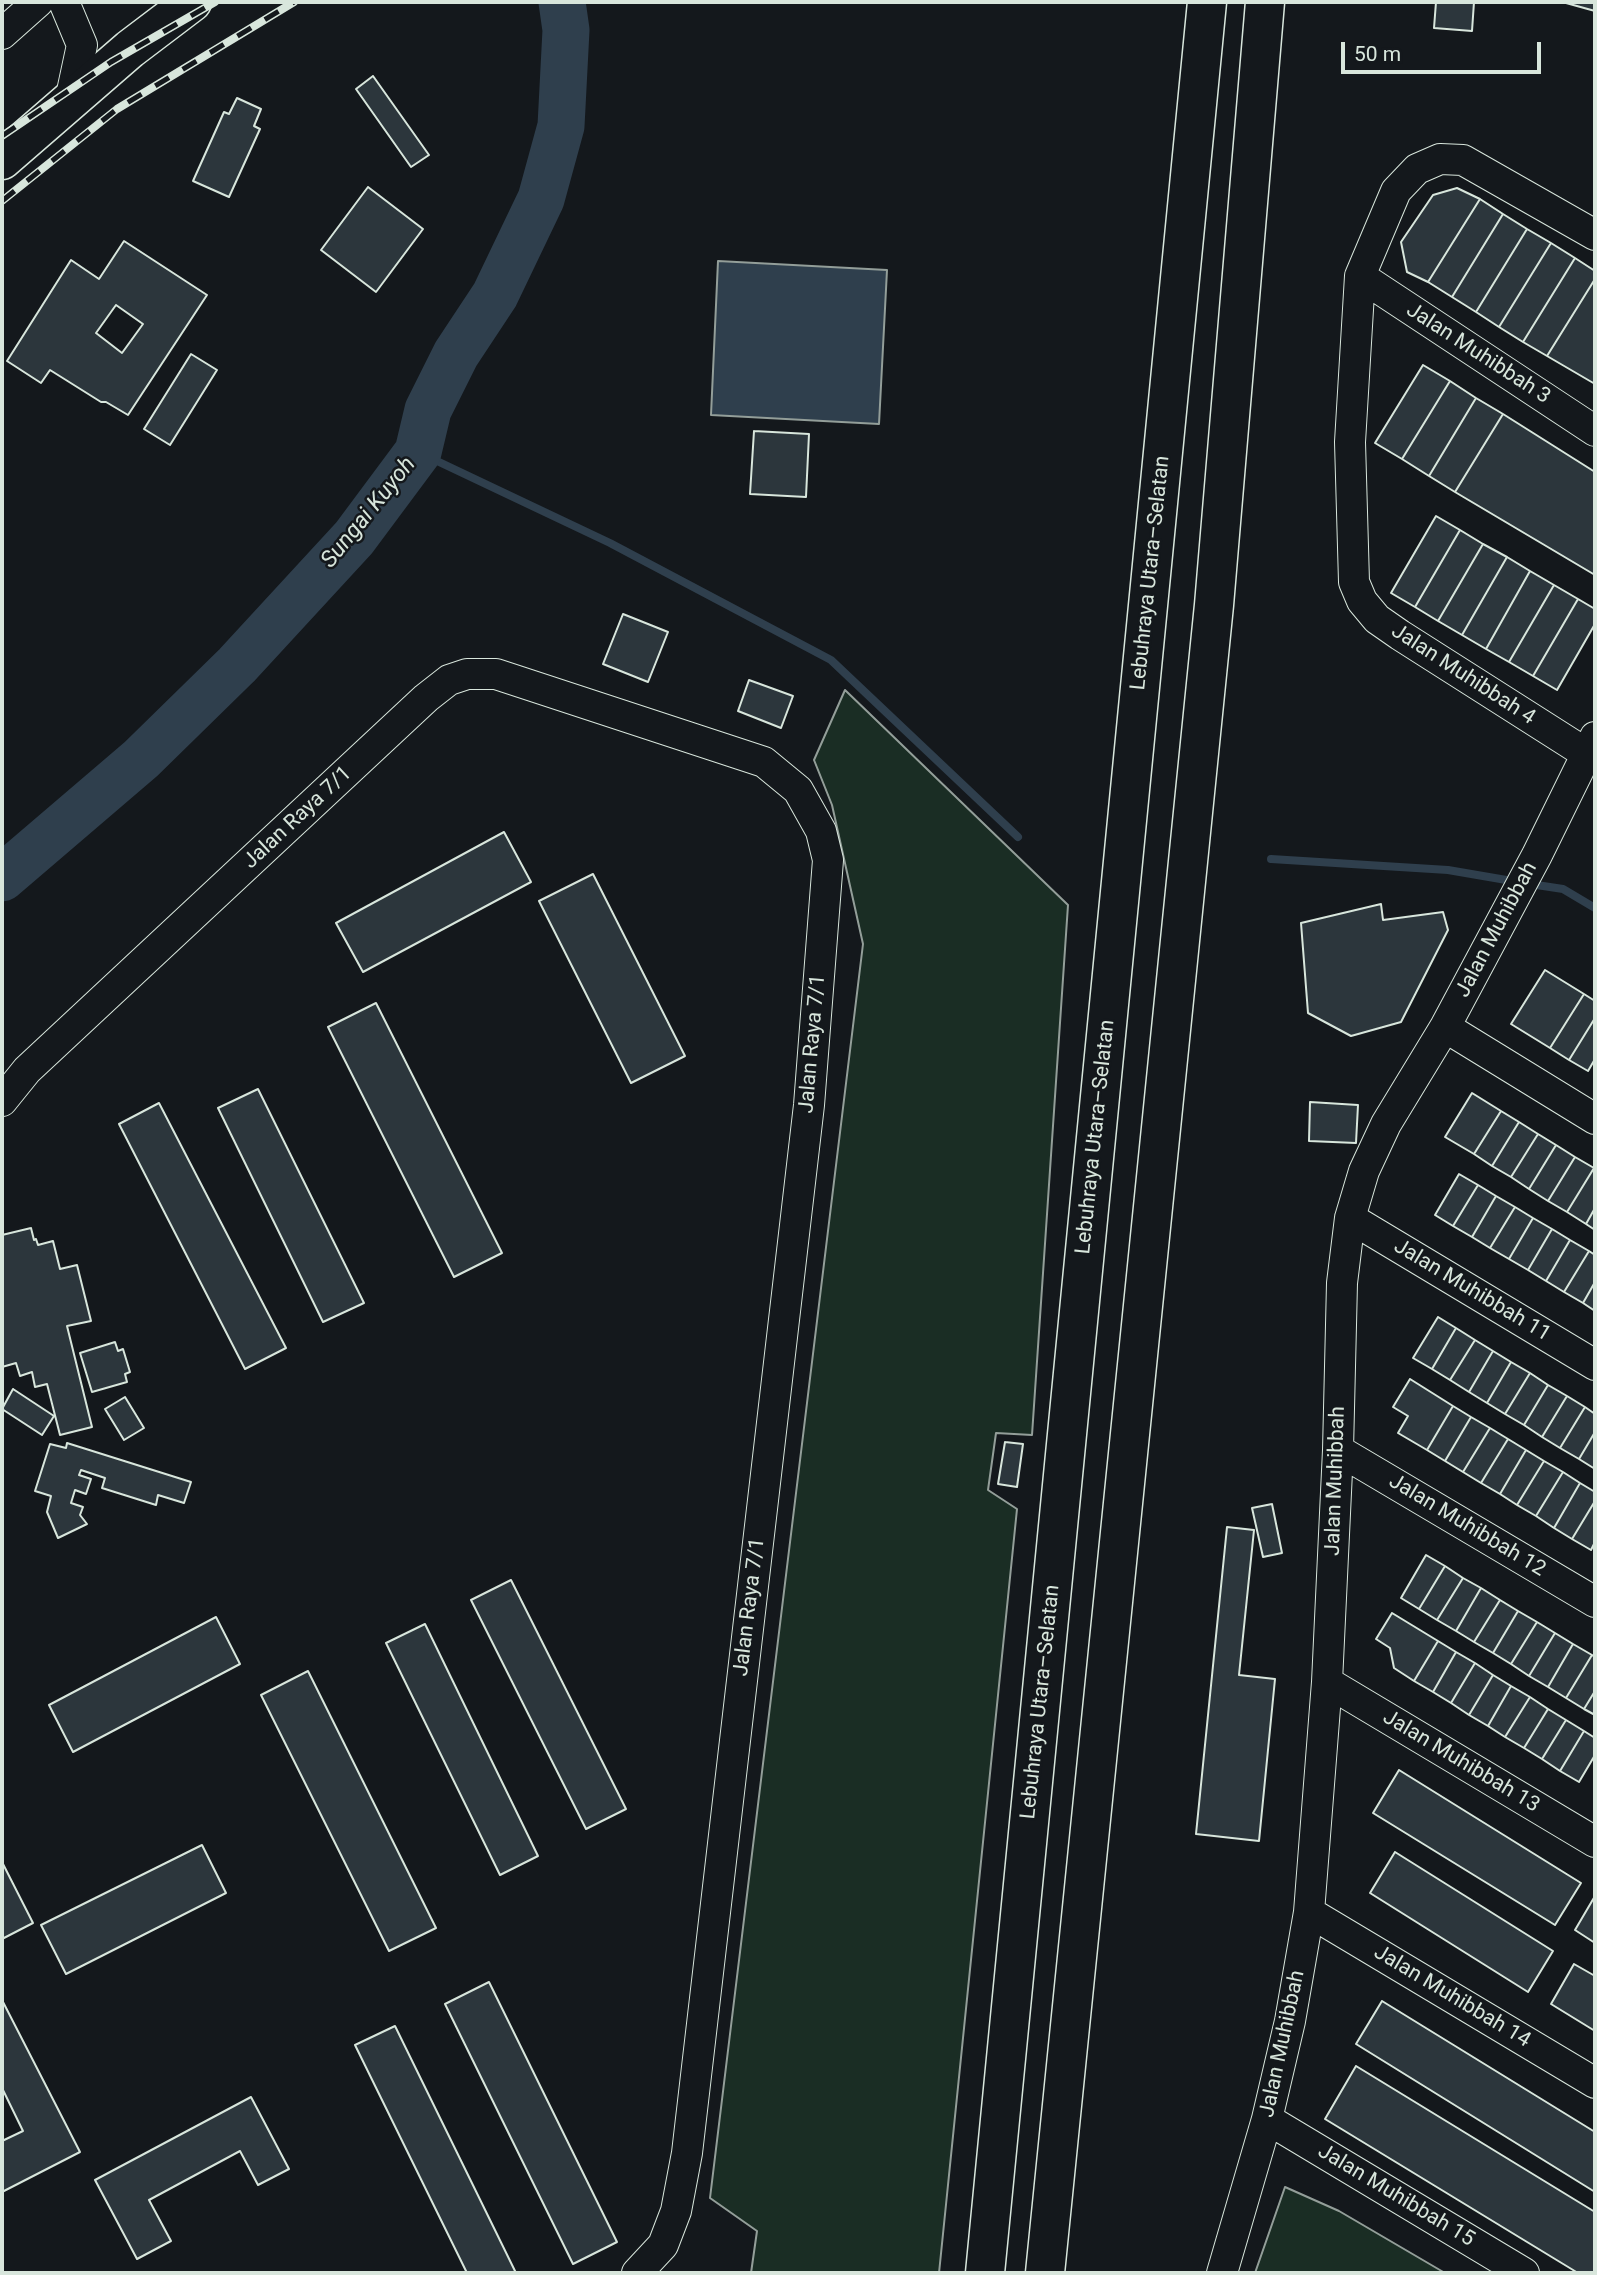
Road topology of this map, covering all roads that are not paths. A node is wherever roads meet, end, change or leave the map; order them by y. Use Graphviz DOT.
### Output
graph roads {
  1 [pos="38,2"];
  2 [pos="64,2"];
  3 [pos="161,2"];
  4 [pos="192,2"];
  5 [pos="1206,2"];
  6 [pos="1265,2"];
  7 [pos="2,34"];
  8 [pos="130,49"];
  9 [pos="70,101"];
  10 [pos="2,160"];
  11 [pos="1595,235"];
  12 [pos="1360,276"];
  13 [pos="1595,431"];
  14 [pos="1589,762"];
  15 [pos="1445,1027"];
  16 [pos="2,1101"];
  17 [pos="1595,1119"];
  18 [pos="1350,1218"];
  19 [pos="1595,1365"];
  20 [pos="1338,1450"];
  21 [pos="1595,1602"];
  22 [pos="1327,1682"];
  23 [pos="1595,1842"];
  24 [pos="1309,1912"];
  25 [pos="1595,2083"];
  26 [pos="1267,2119"];
  27 [pos="637,2273"];
  28 [pos="985,2273"];
  29 [pos="1045,2273"];
  30 [pos="1222,2273"];
  31 [pos="1524,2273"];
  1 -- 7 [label="street"];
  2 -- 9 [label="street"];
  3 -- 8 [label="main road"];
  4 -- 8 [label="main road"];
  5 -- 28 [label="main road, Lebuhraya Utara–Selatan"];
  6 -- 29 [label="main road"];
  8 -- 9 [label="main road"];
  9 -- 10 [label="main road"];
  11 -- 12 [label="street"];
  12 -- 13 [label="street, Jalan Muhibbah 3"];
  12 -- 14 [label="street, Jalan Muhibbah 4"];
  14 -- 15 [label="street, Jalan Muhibbah"];
  15 -- 17 [label="street"];
  15 -- 18 [label="street, Jalan Muhibbah"];
  16 -- 27 [label="street, Jalan Raya 7/1"];
  18 -- 19 [label="street, Jalan Muhibbah 11"];
  18 -- 20 [label="street, Jalan Muhibbah"];
  20 -- 21 [label="street, Jalan Muhibbah 12"];
  20 -- 22 [label="street, Jalan Muhibbah"];
  22 -- 23 [label="street, Jalan Muhibbah 13"];
  22 -- 24 [label="street, Jalan Muhibbah"];
  24 -- 25 [label="street, Jalan Muhibbah 14"];
  24 -- 26 [label="street, Jalan Muhibbah"];
  26 -- 30 [label="street, Jalan Muhibbah"];
  26 -- 31 [label="street, Jalan Muhibbah 15"];
}
